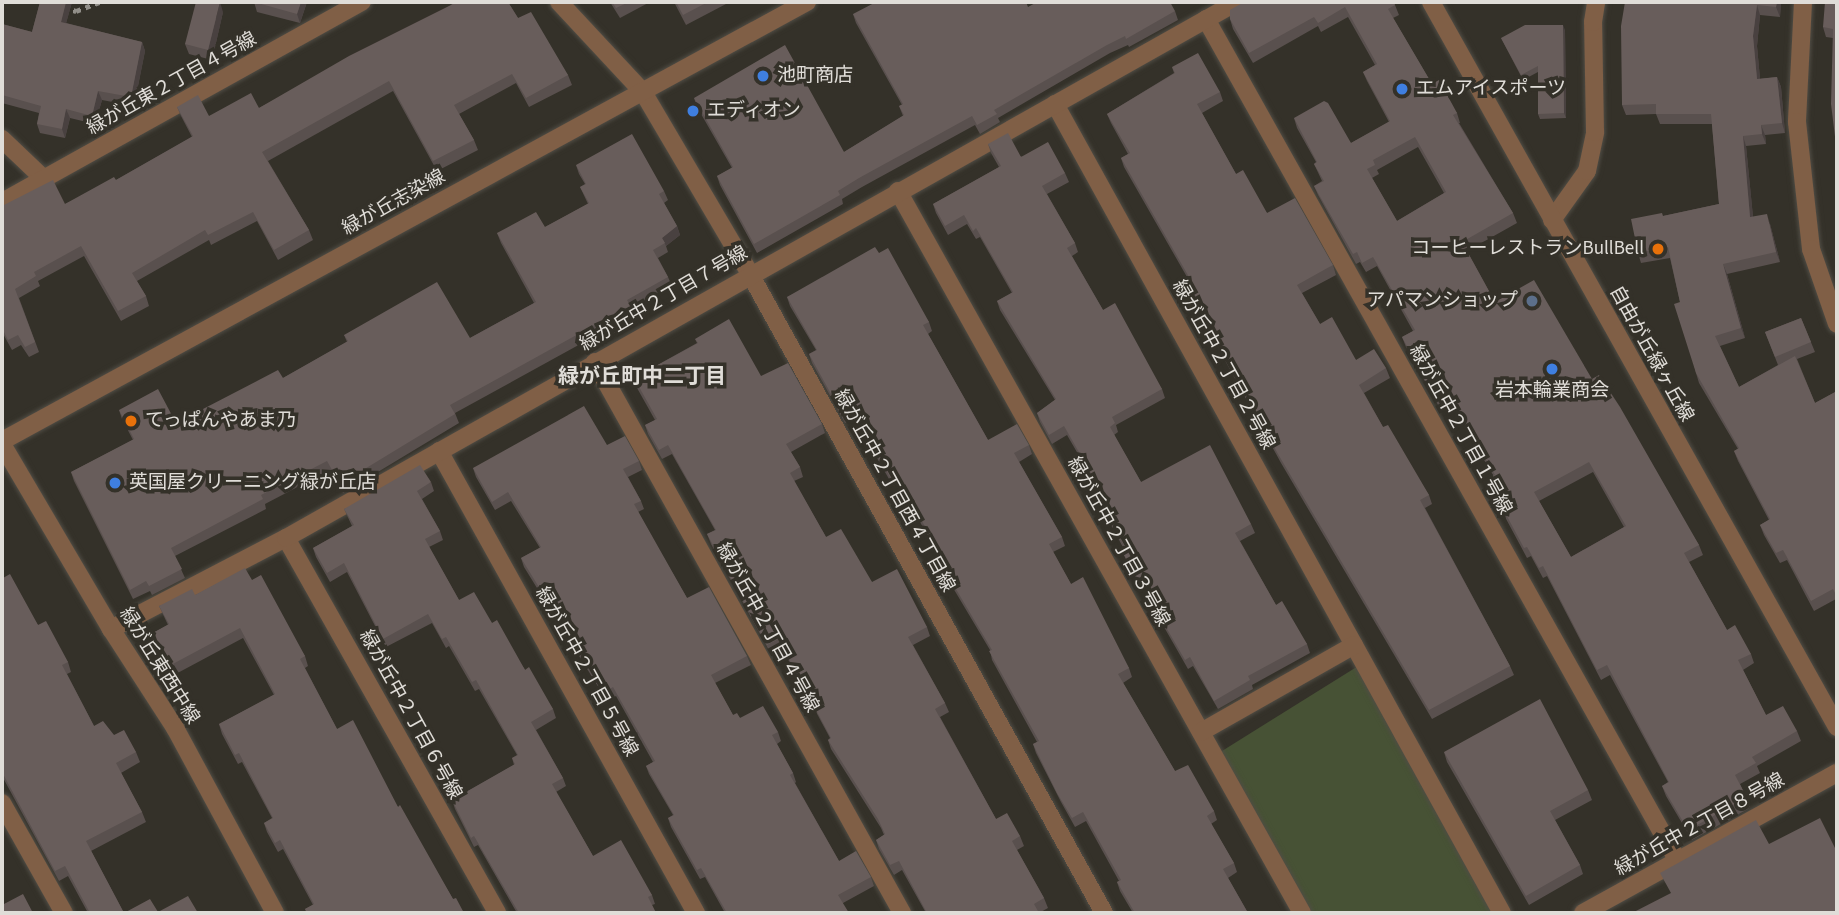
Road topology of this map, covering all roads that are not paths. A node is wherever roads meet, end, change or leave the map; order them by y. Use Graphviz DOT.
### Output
graph roads {
  1 [pos="362,2"];
  2 [pos="559,2"];
  3 [pos="807,2"];
  4 [pos="1237,2"];
  5 [pos="1431,2"];
  6 [pos="1596,2"];
  7 [pos="1803,2"];
  8 [pos="1206,19"];
  9 [pos="643,92"];
  10 [pos="1055,104"];
  11 [pos="2,139"];
  12 [pos="44,179"];
  13 [pos="898,191"];
  14 [pos="2,202"];
  15 [pos="1552,220"];
  16 [pos="750,274"];
  17 [pos="1837,324"];
  18 [pos="595,362"];
  19 [pos="2,442"];
  20 [pos="439,451"];
  21 [pos="286,538"];
  22 [pos="111,629"];
  23 [pos="1354,645"];
  24 [pos="1837,727"];
  25 [pos="1201,732"];
  26 [pos="1837,773"];
  27 [pos="2,803"];
  28 [pos="1678,861"];
  29 [pos="64,913"];
  30 [pos="275,913"];
  31 [pos="497,913"];
  32 [pos="696,913"];
  33 [pos="902,913"];
  34 [pos="1104,913"];
  35 [pos="1302,913"];
  36 [pos="1502,913"];
  37 [pos="1583,913"];
  1 -- 12 [label="street, 緑が丘東２丁目４号線"];
  2 -- 9 [label="street, 緑が丘中２丁目西４丁目線"];
  3 -- 9 [label="street, 緑が丘志染線"];
  4 -- 8 [label="street, 緑が丘中２丁目７号線"];
  5 -- 15 [label="street, 自由が丘緑ヶ丘線"];
  6 -- 15 [label="street"];
  7 -- 17 [label="street"];
  8 -- 10 [label="street, 緑が丘中２丁目７号線"];
  8 -- 28 [label="street, 緑が丘中２丁目１号線"];
  9 -- 16 [label="street, 緑が丘中２丁目西４丁目線"];
  9 -- 19 [label="street, 緑が丘志染線"];
  10 -- 13 [label="street, 緑が丘中２丁目７号線"];
  10 -- 23 [label="street, 緑が丘中２丁目２号線"];
  11 -- 12 [label="street"];
  12 -- 14 [label="street, 緑が丘東２丁目４号線"];
  13 -- 16 [label="street, 緑が丘中２丁目７号線"];
  13 -- 25 [label="street, 緑が丘中２丁目３号線"];
  15 -- 24 [label="street, 自由が丘緑ヶ丘線"];
  16 -- 18 [label="street, 緑が丘中２丁目７号線"];
  16 -- 34 [label="street, 緑が丘中２丁目西４丁目線"];
  18 -- 20 [label="street, 緑が丘中２丁目７号線"];
  18 -- 33 [label="street, 緑が丘中２丁目４号線"];
  19 -- 22 [label="street, 緑が丘東西中線"];
  20 -- 21 [label="street, 緑が丘中２丁目７号線"];
  20 -- 32 [label="street, 緑が丘中２丁目５号線"];
  21 -- 22 [label="street, 緑が丘中２丁目７号線"];
  21 -- 31 [label="street, 緑が丘中２丁目６号線"];
  22 -- 30 [label="street, 緑が丘東西中線"];
  23 -- 25 [label="street"];
  23 -- 36 [label="street, 緑が丘中２丁目２号線"];
  25 -- 35 [label="street, 緑が丘中２丁目３号線"];
  26 -- 28 [label="street, 緑が丘中２丁目８号線"];
  27 -- 29 [label="street"];
  28 -- 37 [label="street, 緑が丘中２丁目８号線"];
}
